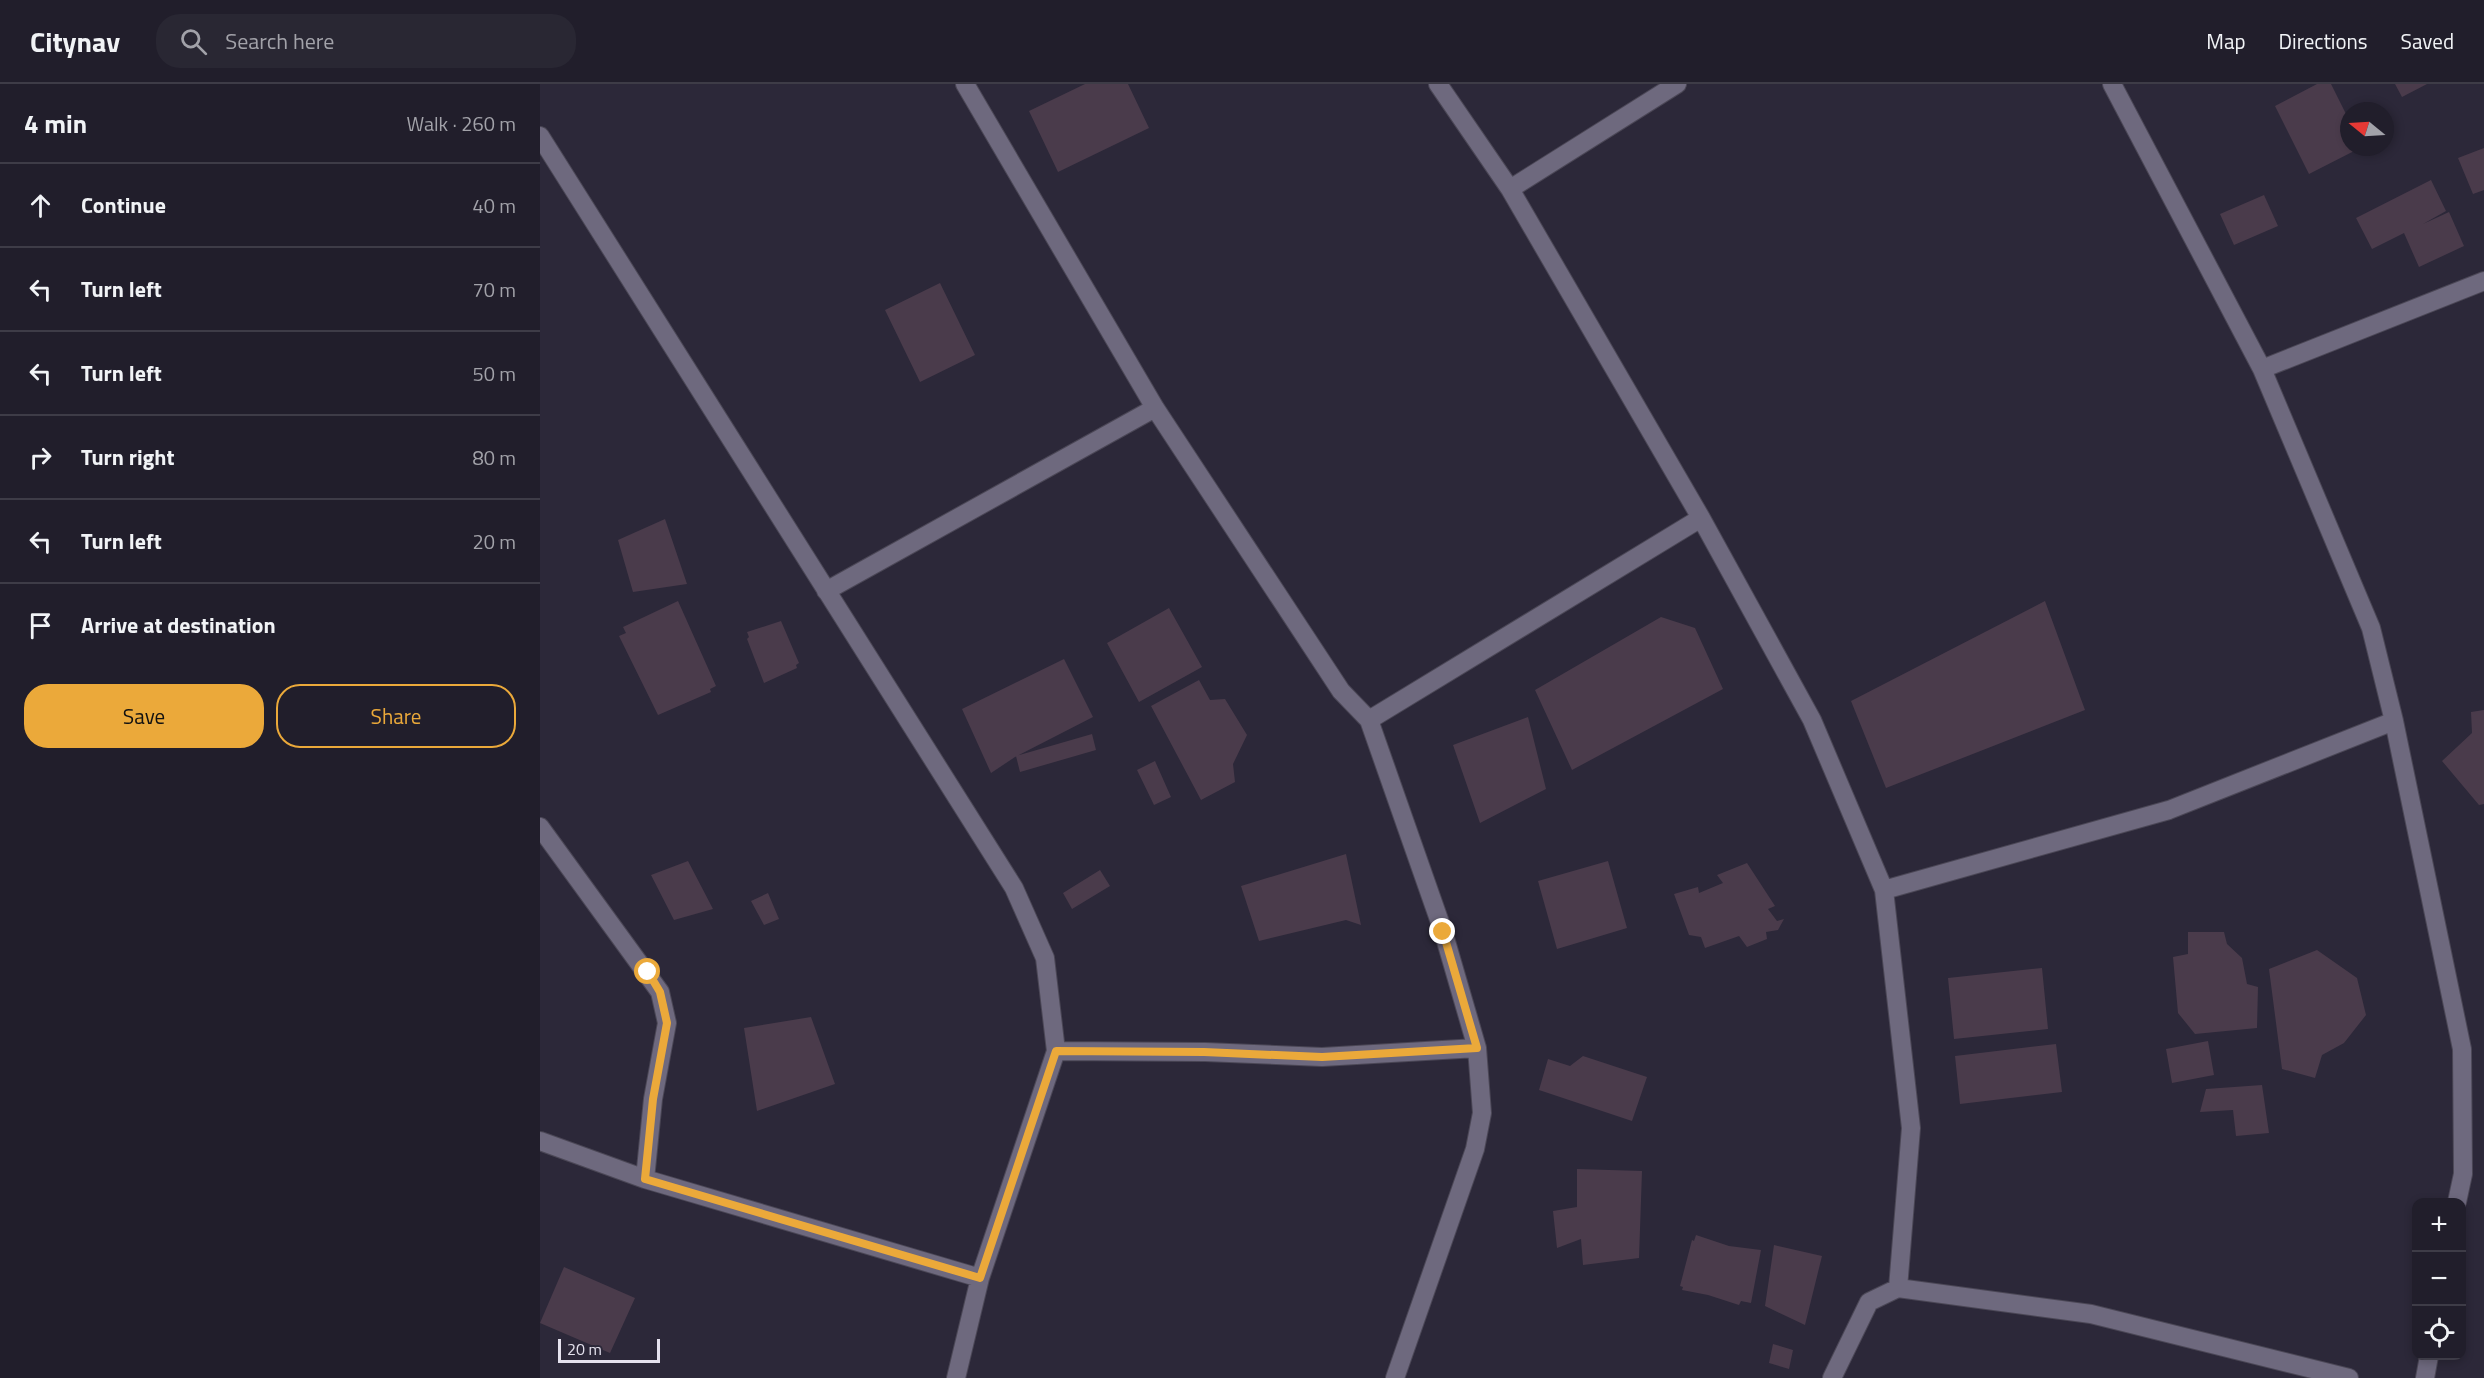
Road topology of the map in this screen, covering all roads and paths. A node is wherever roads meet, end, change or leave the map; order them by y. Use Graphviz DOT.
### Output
graph roads {
  1 [pos="965,84"];
  2 [pos="1438,84"];
  3 [pos="1677,84"];
  4 [pos="2112,84"];
  5 [pos="540,136"];
  6 [pos="1510,189"];
  7 [pos="2484,281"];
  8 [pos="2262,369"];
  9 [pos="1155,408"];
  10 [pos="1701,518"];
  11 [pos="826,591"];
  12 [pos="1369,720"];
  13 [pos="2394,722"];
  14 [pos="540,827"];
  15 [pos="1884,890"];
  16 [pos="1477,1048"];
  17 [pos="1056,1051"];
  18 [pos="540,1141"];
  19 [pos="645,1179"];
  20 [pos="2458,1198"];
  21 [pos="980,1278"];
  22 [pos="1898,1288"];
  23 [pos="2428,1360"];
  24 [pos="956,1378"];
  25 [pos="1395,1378"];
  26 [pos="1832,1378"];
  27 [pos="2349,1378"];
  28 [pos="2425,1378"];
  1 -- 9 [label="street"];
  2 -- 6 [label="street"];
  3 -- 6 [label="street"];
  4 -- 8 [label="street"];
  5 -- 11 [label="street"];
  6 -- 10 [label="street"];
  7 -- 8 [label="street"];
  8 -- 13 [label="street"];
  9 -- 11 [label="street"];
  9 -- 12 [label="street"];
  10 -- 12 [label="street"];
  10 -- 15 [label="street"];
  11 -- 17 [label="street"];
  12 -- 16 [label="street"];
  13 -- 15 [label="street"];
  13 -- 20 [label="street"];
  14 -- 19 [label="street"];
  15 -- 22 [label="street"];
  16 -- 17 [label="street"];
  16 -- 25 [label="street"];
  17 -- 21 [label="street"];
  18 -- 19 [label="street"];
  19 -- 21 [label="street"];
  21 -- 24 [label="street"];
  22 -- 26 [label="street"];
  22 -- 27 [label="street"];
  23 -- 28 [label="street"];
}
